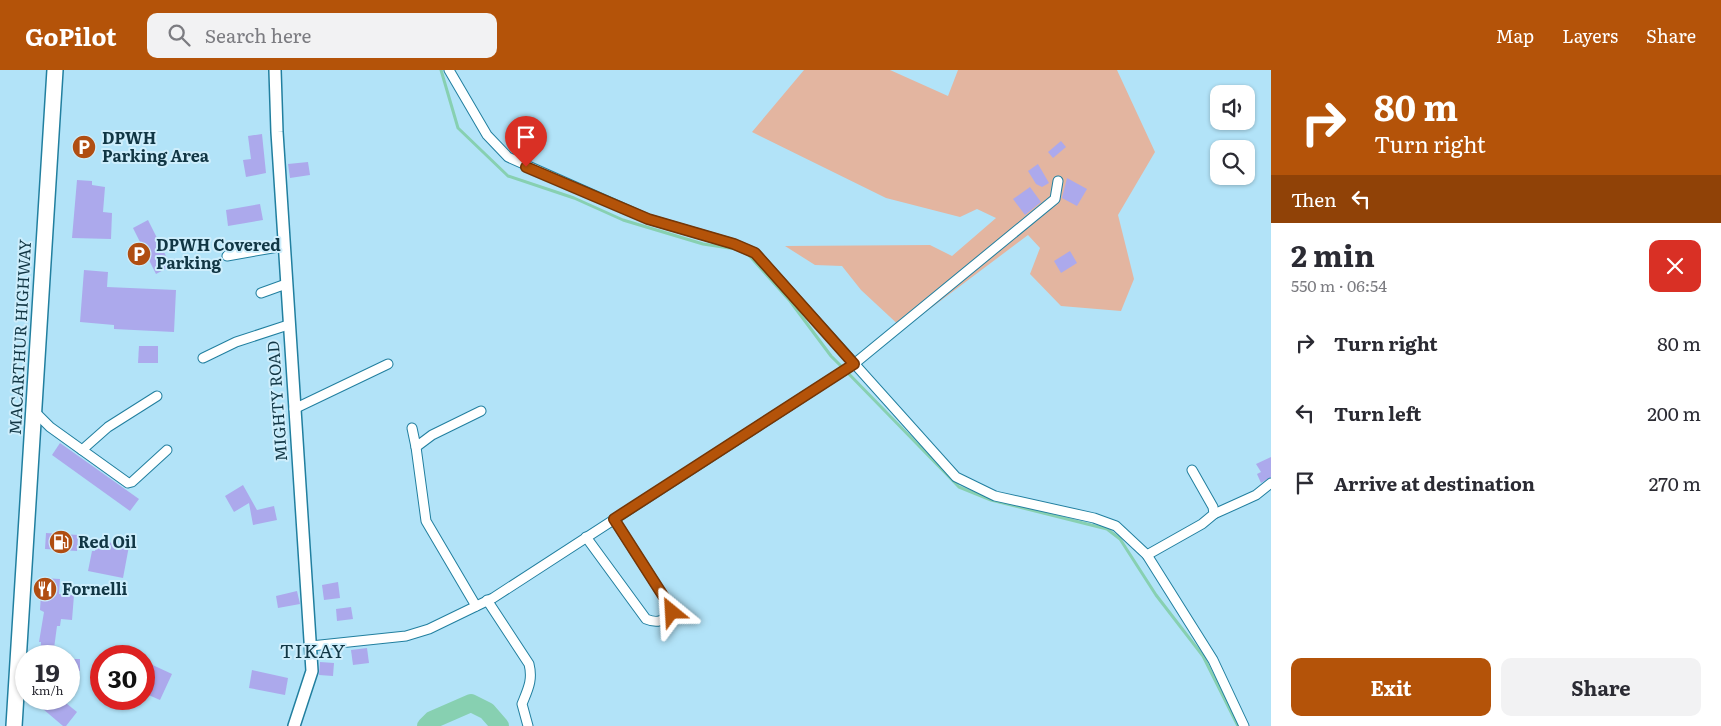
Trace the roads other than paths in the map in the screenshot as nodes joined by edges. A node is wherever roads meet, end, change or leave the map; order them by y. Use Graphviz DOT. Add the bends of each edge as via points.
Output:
graph roads {
  1 [pos="55,70"];
  2 [pos="275,70"];
  3 [pos="449,70"];
  4 [pos="1058,180"];
  5 [pos="284,246"];
  6 [pos="227,256"];
  7 [pos="286,284"];
  8 [pos="261,293"];
  9 [pos="288,325"];
  10 [pos="203,358"];
  11 [pos="388,364"];
  12 [pos="854,364"];
  13 [pos="156,396"];
  14 [pos="294,409"];
  15 [pos="34,411"];
  16 [pos="481,411"];
  17 [pos="412,428"];
  18 [pos="416,447"];
  19 [pos="82,450"];
  20 [pos="167,450"];
  21 [pos="1192,470"];
  22 [pos="1271,483"];
  23 [pos="1214,514"];
  24 [pos="614,519"];
  25 [pos="586,537"];
  26 [pos="1147,555"];
  27 [pos="487,600"];
  28 [pos="476,606"];
  29 [pos="311,646"];
  30 [pos="14,726"];
  31 [pos="294,726"];
  32 [pos="528,726"];
  33 [pos="1244,726"];
  1 -- 15 [label="highway, MACARTHUR HIGHWAY"];
  2 -- 5 [label="street, MIGHTY ROAD"];
  3 -- 12 [label="street" via="487,135 508,157 648,219 755,253"];
  4 -- 12 [label="street" via="1055,199"];
  5 -- 6 [label="street"];
  5 -- 7 [label="street, MIGHTY ROAD"];
  7 -- 8 [label="street"];
  7 -- 9 [label="street, MIGHTY ROAD"];
  9 -- 10 [label="street" via="236,342"];
  9 -- 14 [label="street, MIGHTY ROAD"];
  11 -- 14 [label="street"];
  12 -- 24 [label="street"];
  12 -- 26 [label="street" via="956,477 995,496 1116,526"];
  13 -- 19 [label="street" via="108,427"];
  14 -- 29 [label="street, MIGHTY ROAD"];
  15 -- 19 [label="street"];
  15 -- 30 [label="highway, MACARTHUR HIGHWAY"];
  16 -- 18 [label="street" via="432,435"];
  17 -- 18 [label="street"];
  18 -- 28 [label="street" via="426,521"];
  19 -- 20 [label="street" via="128,483"];
  21 -- 23 [label="street"];
  22 -- 23 [label="street" via="1256,495"];
  23 -- 26 [label="street"];
  24 -- 25 [label="street"];
  24 -- 25 [label="street" via="669,605 672,612 663,621 646,619"];
  25 -- 27 [label="street"];
  26 -- 33 [label="street" via="1212,660"];
  27 -- 28 [label="street"];
  27 -- 32 [label="street" via="529,664 532,675 522,704"];
  28 -- 29 [label="street" via="430,629 406,636"];
  29 -- 31 [label="street, MIGHTY ROAD" via="312,671"];
}
